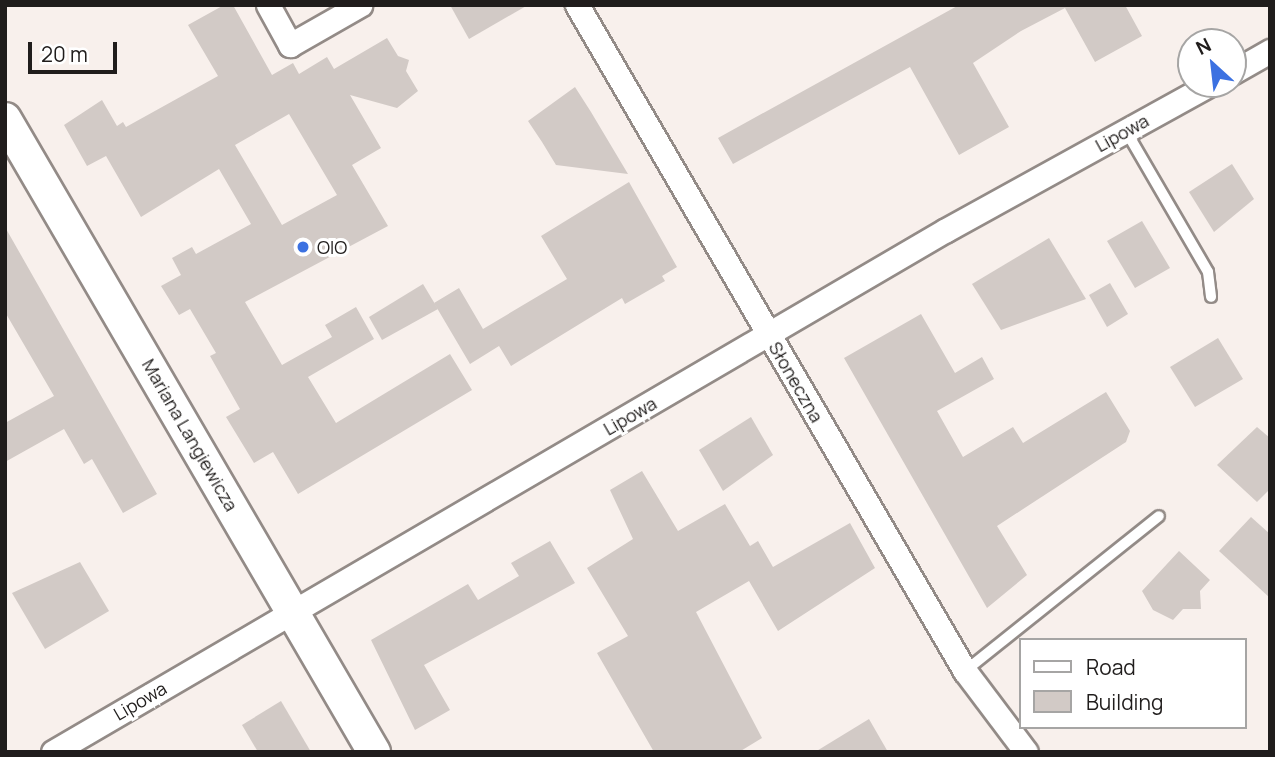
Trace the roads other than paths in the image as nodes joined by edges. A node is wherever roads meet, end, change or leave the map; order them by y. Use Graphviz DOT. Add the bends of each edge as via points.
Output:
graph roads {
  1 [pos="268,5"];
  2 [pos="360,5"];
  3 [pos="577,5"];
  4 [pos="1270,51"];
  5 [pos="1247,64"];
  6 [pos="1185,98"];
  7 [pos="5,119"];
  8 [pos="1126,131"];
  9 [pos="1210,297"];
  10 [pos="768,335"];
  11 [pos="1159,516"];
  12 [pos="293,612"];
  13 [pos="965,671"];
  14 [pos="53,752"];
  15 [pos="374,752"];
  16 [pos="1026,752"];
  1 -- 2 [label="street" via="290,45"];
  3 -- 10 [label="street, Słoneczna"];
  4 -- 5 [label="street"];
  6 -- 8 [label="street, Lipowa"];
  7 -- 12 [label="street, Mariana Langiewicza"];
  8 -- 9 [label="lane" via="1208,272"];
  8 -- 10 [label="street, Lipowa"];
  10 -- 12 [label="street, Lipowa"];
  10 -- 13 [label="street, Słoneczna"];
  11 -- 13 [label="lane"];
  12 -- 14 [label="street, Lipowa"];
  12 -- 15 [label="street, Mariana Langiewicza"];
  13 -- 16 [label="street, Słoneczna"];
}
